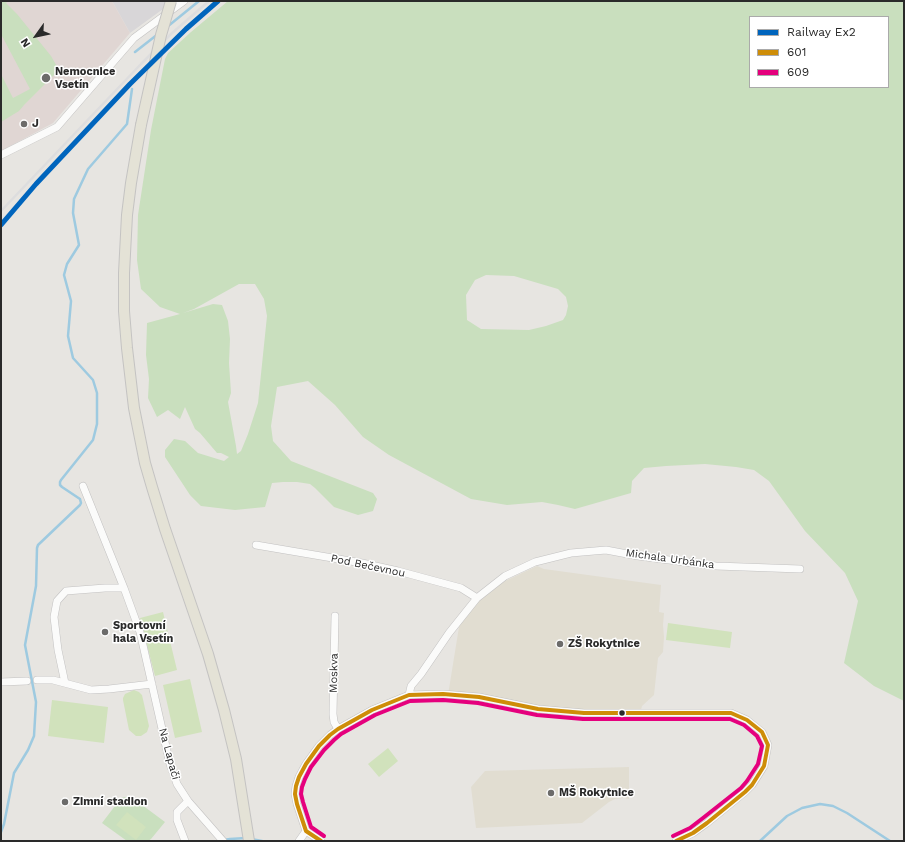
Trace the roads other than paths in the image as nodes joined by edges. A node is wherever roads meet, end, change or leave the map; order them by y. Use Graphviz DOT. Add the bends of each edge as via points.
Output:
graph roads {
  1 [pos="171,1"];
  2 [pos="184,1"];
  3 [pos="1,155"];
  4 [pos="83,486"];
  5 [pos="256,545"];
  6 [pos="800,569"];
  7 [pos="124,588"];
  8 [pos="477,598"];
  9 [pos="335,616"];
  10 [pos="36,680"];
  11 [pos="26,681"];
  12 [pos="1,682"];
  13 [pos="65,683"];
  14 [pos="152,684"];
  15 [pos="409,695"];
  16 [pos="338,729"];
  17 [pos="188,802"];
  18 [pos="306,831"];
  19 [pos="185,841"];
  20 [pos="223,841"];
  21 [pos="249,841"];
  22 [pos="299,841"];
  23 [pos="320,841"];
  24 [pos="676,841"];
  1 -- 21 [label="main road, bridge" via="141,125 131,183 124,273 127,348 134,408 145,463 224,710 236,759"];
  2 -- 3 [label="street" via="134,38 57,127"];
  4 -- 7 [label="street, Na Lapači"];
  5 -- 8 [label="street, Pod Bečevnou" via="398,571 461,588"];
  6 -- 8 [label="street, Michala Urbánka" via="716,566 606,550 571,553 538,561 504,576"];
  7 -- 13 [label="street" via="66,591 58,601 54,617"];
  7 -- 14 [label="street, Na Lapači" via="140,632"];
  8 -- 15 [label="street, Michala Urbánka" via="411,686"];
  9 -- 16 [label="street, Moskva" via="333,714"];
  10 -- 13 [label="street"];
  11 -- 12 [label="street"];
  13 -- 14 [label="street" via="91,690"];
  14 -- 17 [label="street, Na Lapači" via="170,764 177,784"];
  15 -- 16 [label="street" via="372,710"];
  15 -- 24 [label="street" via="479,697 538,709 584,713 731,713 747,720 762,732 768,745 764,766 745,792 707,823"];
  16 -- 18 [label="street" via="319,746 306,764 296,786 297,804"];
  17 -- 19 [label="street" via="177,812 177,820"];
  17 -- 20 [label="street, Na Lapači"];
  18 -- 22 [label="street"];
  18 -- 23 [label="street"];
}
